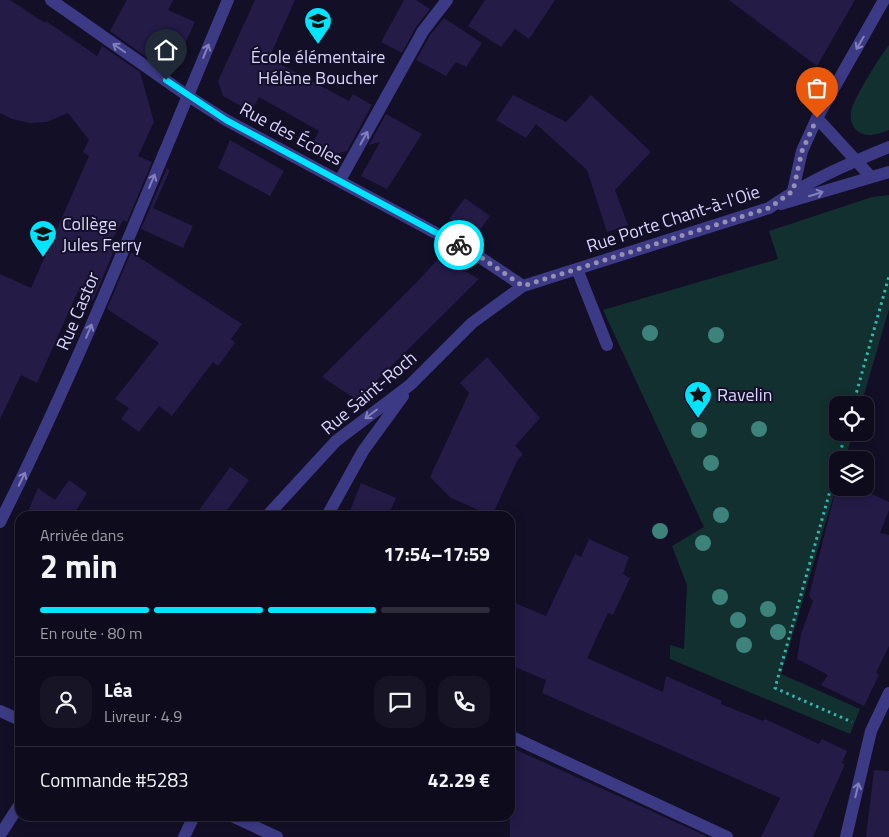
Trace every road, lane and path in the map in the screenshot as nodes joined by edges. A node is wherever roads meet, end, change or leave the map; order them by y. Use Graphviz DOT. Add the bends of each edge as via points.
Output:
graph roads {
  1 [pos="51,0"];
  2 [pos="228,0"];
  3 [pos="447,0"];
  4 [pos="884,0"];
  5 [pos="188,96"];
  6 [pos="817,118"];
  7 [pos="889,148"];
  8 [pos="856,160"];
  9 [pos="889,172"];
  10 [pos="871,177"];
  11 [pos="340,180"];
  12 [pos="793,191"];
  13 [pos="769,208"];
  14 [pos="577,268"];
  15 [pos="889,276"];
  16 [pos="523,286"];
  17 [pos="608,345"];
  18 [pos="410,385"];
  19 [pos="856,396"];
  20 [pos="829,493"];
  21 [pos="272,511"];
  22 [pos="330,511"];
  23 [pos="0,522"];
  24 [pos="889,693"];
  25 [pos="0,711"];
  26 [pos="15,718"];
  27 [pos="871,730"];
  28 [pos="515,738"];
  29 [pos="15,812"];
  30 [pos="192,821"];
  31 [pos="243,821"];
  32 [pos="0,835"];
  33 [pos="184,837"];
  34 [pos="278,837"];
  35 [pos="727,837"];
  36 [pos="846,837"];
  5 -- 1 [label="street, Rue des Écoles, one-way"];
  5 -- 2 [label="street, Rue Castor, one-way"];
  11 -- 3 [label="street, one-way" via="423,31"];
  4 -- 6 [label="street, one-way"];
  5 -- 11 [label="street, Rue des Écoles" via="226,120"];
  23 -- 5 [label="street, Rue Castor, one-way" via="79,354"];
  6 -- 8 [label="street"];
  6 -- 12 [label="street" via="802,151"];
  7 -- 8 [label="street, Rue Porte Chant-à-l'Oie"];
  8 -- 10 [label="street"];
  8 -- 12 [label="street, Rue Porte Chant-à-l'Oie"];
  9 -- 10 [label="street"];
  13 -- 10 [label="street, one-way"];
  11 -- 16 [label="street, Rue des Écoles" via="476,254"];
  12 -- 13 [label="street, Rue Porte Chant-à-l'Oie"];
  13 -- 14 [label="street, Rue Porte Chant-à-l'Oie"];
  14 -- 16 [label="street, Rue Porte Chant-à-l'Oie"];
  14 -- 17 [label="street"];
  15 -- 19 [label="path"];
  16 -- 18 [label="street, Rue Saint-Roch" via="472,322"];
  18 -- 21 [label="street, Rue Saint-Roch, one-way" via="336,441"];
  18 -- 22 [label="street" via="363,451"];
  20 -- 27 [label="path" via="775,688"];
  24 -- 27 [label="street"];
  25 -- 26 [label="street"];
  36 -- 27 [label="street, one-way"];
  28 -- 35 [label="street"];
  29 -- 32 [label="street"];
  30 -- 33 [label="street"];
  31 -- 34 [label="street"];
}
